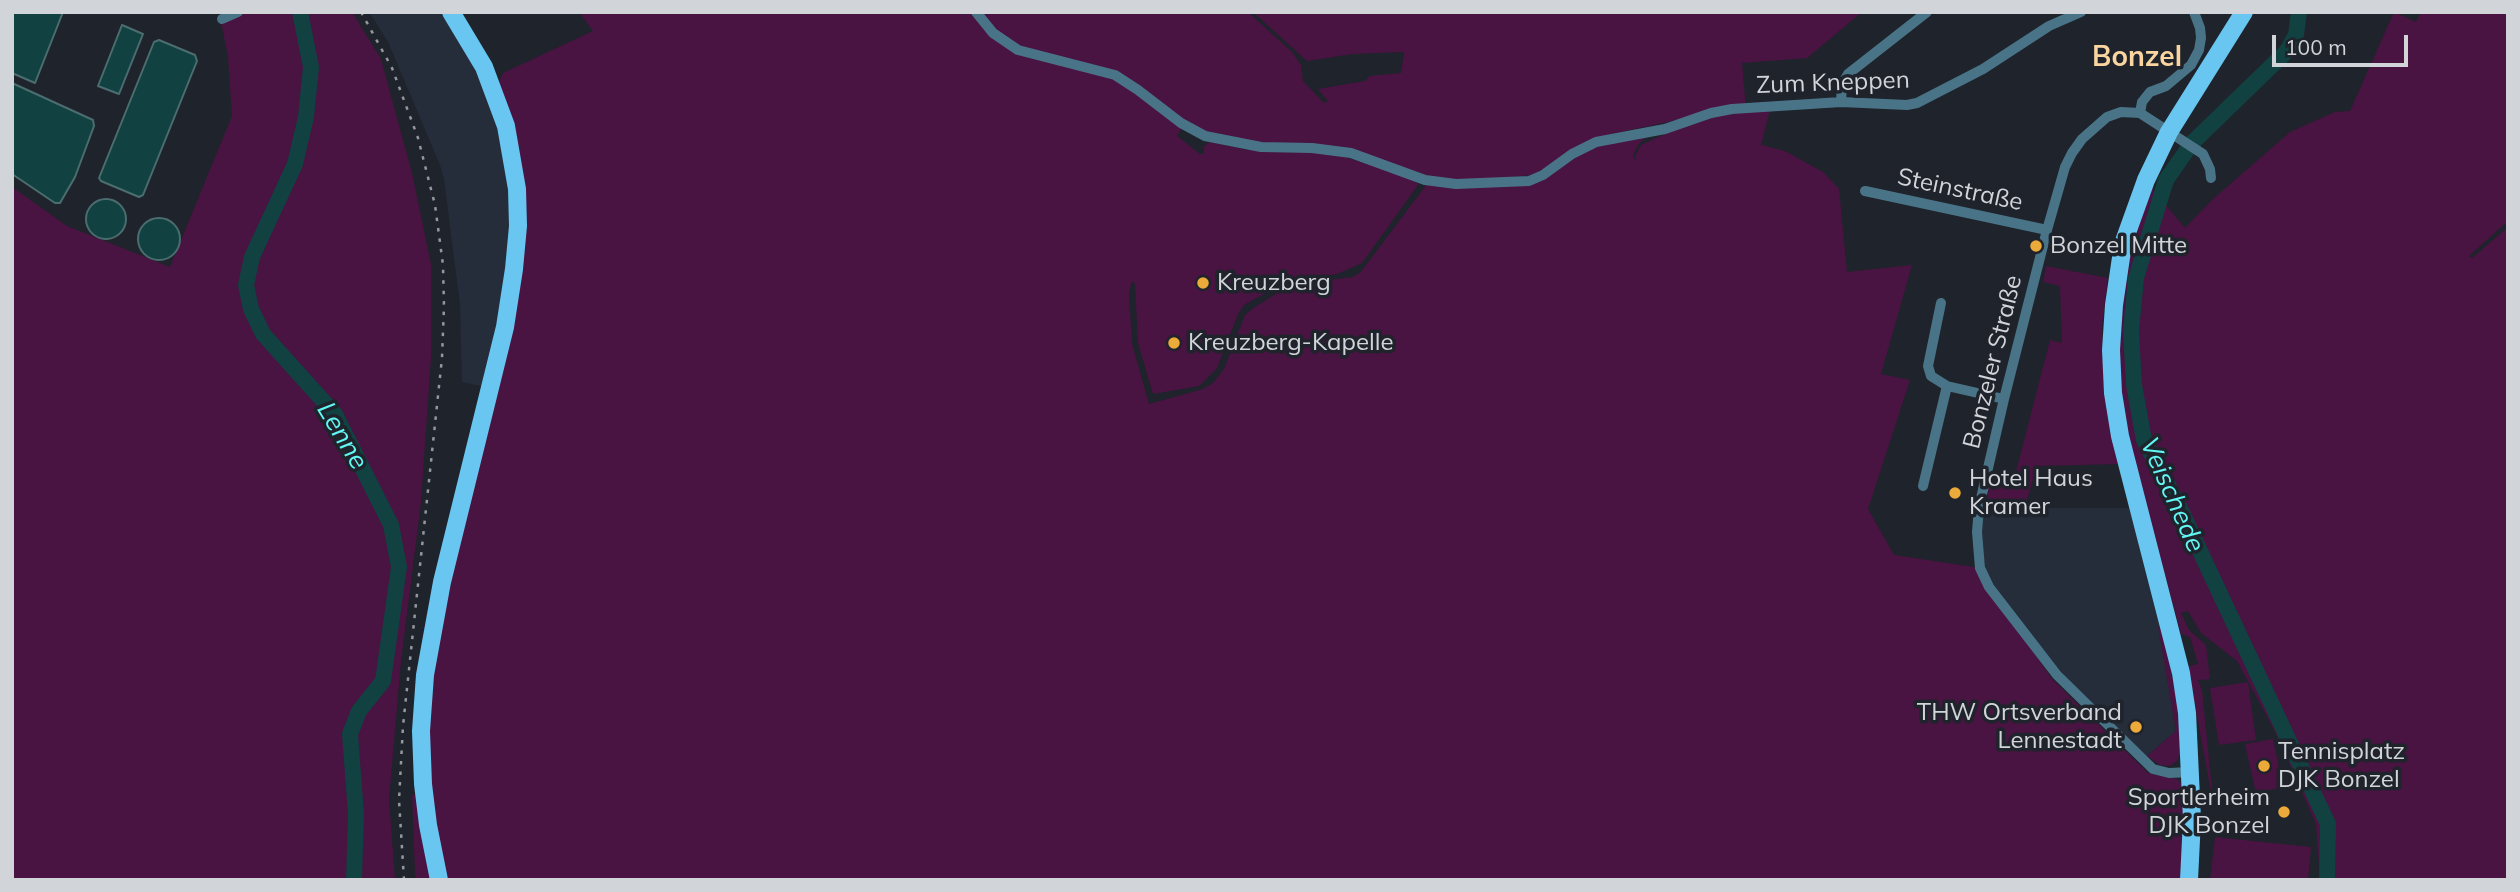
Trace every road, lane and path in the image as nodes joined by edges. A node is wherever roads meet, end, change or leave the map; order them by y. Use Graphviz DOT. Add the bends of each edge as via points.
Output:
graph roads {
  1 [pos="451,12"];
  2 [pos="976,12"];
  3 [pos="1927,12"];
  4 [pos="2081,12"];
  5 [pos="2194,12"];
  6 [pos="2244,12"];
  7 [pos="237,13"];
  8 [pos="222,19"];
  9 [pos="1841,102"];
  10 [pos="2140,113"];
  11 [pos="2169,132"];
  12 [pos="2211,178"];
  13 [pos="1865,191"];
  14 [pos="2047,230"];
  15 [pos="1941,303"];
  16 [pos="1947,386"];
  17 [pos="2004,399"];
  18 [pos="1923,486"];
  19 [pos="2191,772"];
  20 [pos="439,880"];
  21 [pos="2189,880"];
  1 -- 20 [label="main road" via="481,60 506,126 518,226 505,327 442,582 422,703 423,785"];
  2 -- 9 [label="street, Zum Kneppen" via="1007,44 1115,75 1205,136 1243,145 1351,153 1443,183 1529,181 1596,142 1665,129 1732,109"];
  3 -- 9 [label="street" via="1848,74"];
  4 -- 9 [label="street, Zum Kneppen" via="1917,103"];
  5 -- 10 [label="street" via="2201,38 2191,65 2150,93"];
  6 -- 11 [label="main road"];
  7 -- 8 [label="street"];
  10 -- 11 [label="street"];
  10 -- 14 [label="street, Bonzeler Straße" via="2107,117 2082,139 2065,167"];
  11 -- 12 [label="street" via="2208,162"];
  11 -- 19 [label="main road" via="2123,244 2111,350 2120,436 2181,673"];
  13 -- 14 [label="street, Steinstraße"];
  14 -- 17 [label="street, Bonzeler Straße"];
  15 -- 16 [label="street" via="1928,366 1931,376"];
  16 -- 17 [label="street"];
  16 -- 18 [label="street"];
  17 -- 19 [label="street, Bonzeler Straße" via="1976,532 1980,568 1989,587 2057,675 2135,754 2153,769"];
  19 -- 21 [label="main road"];
}
